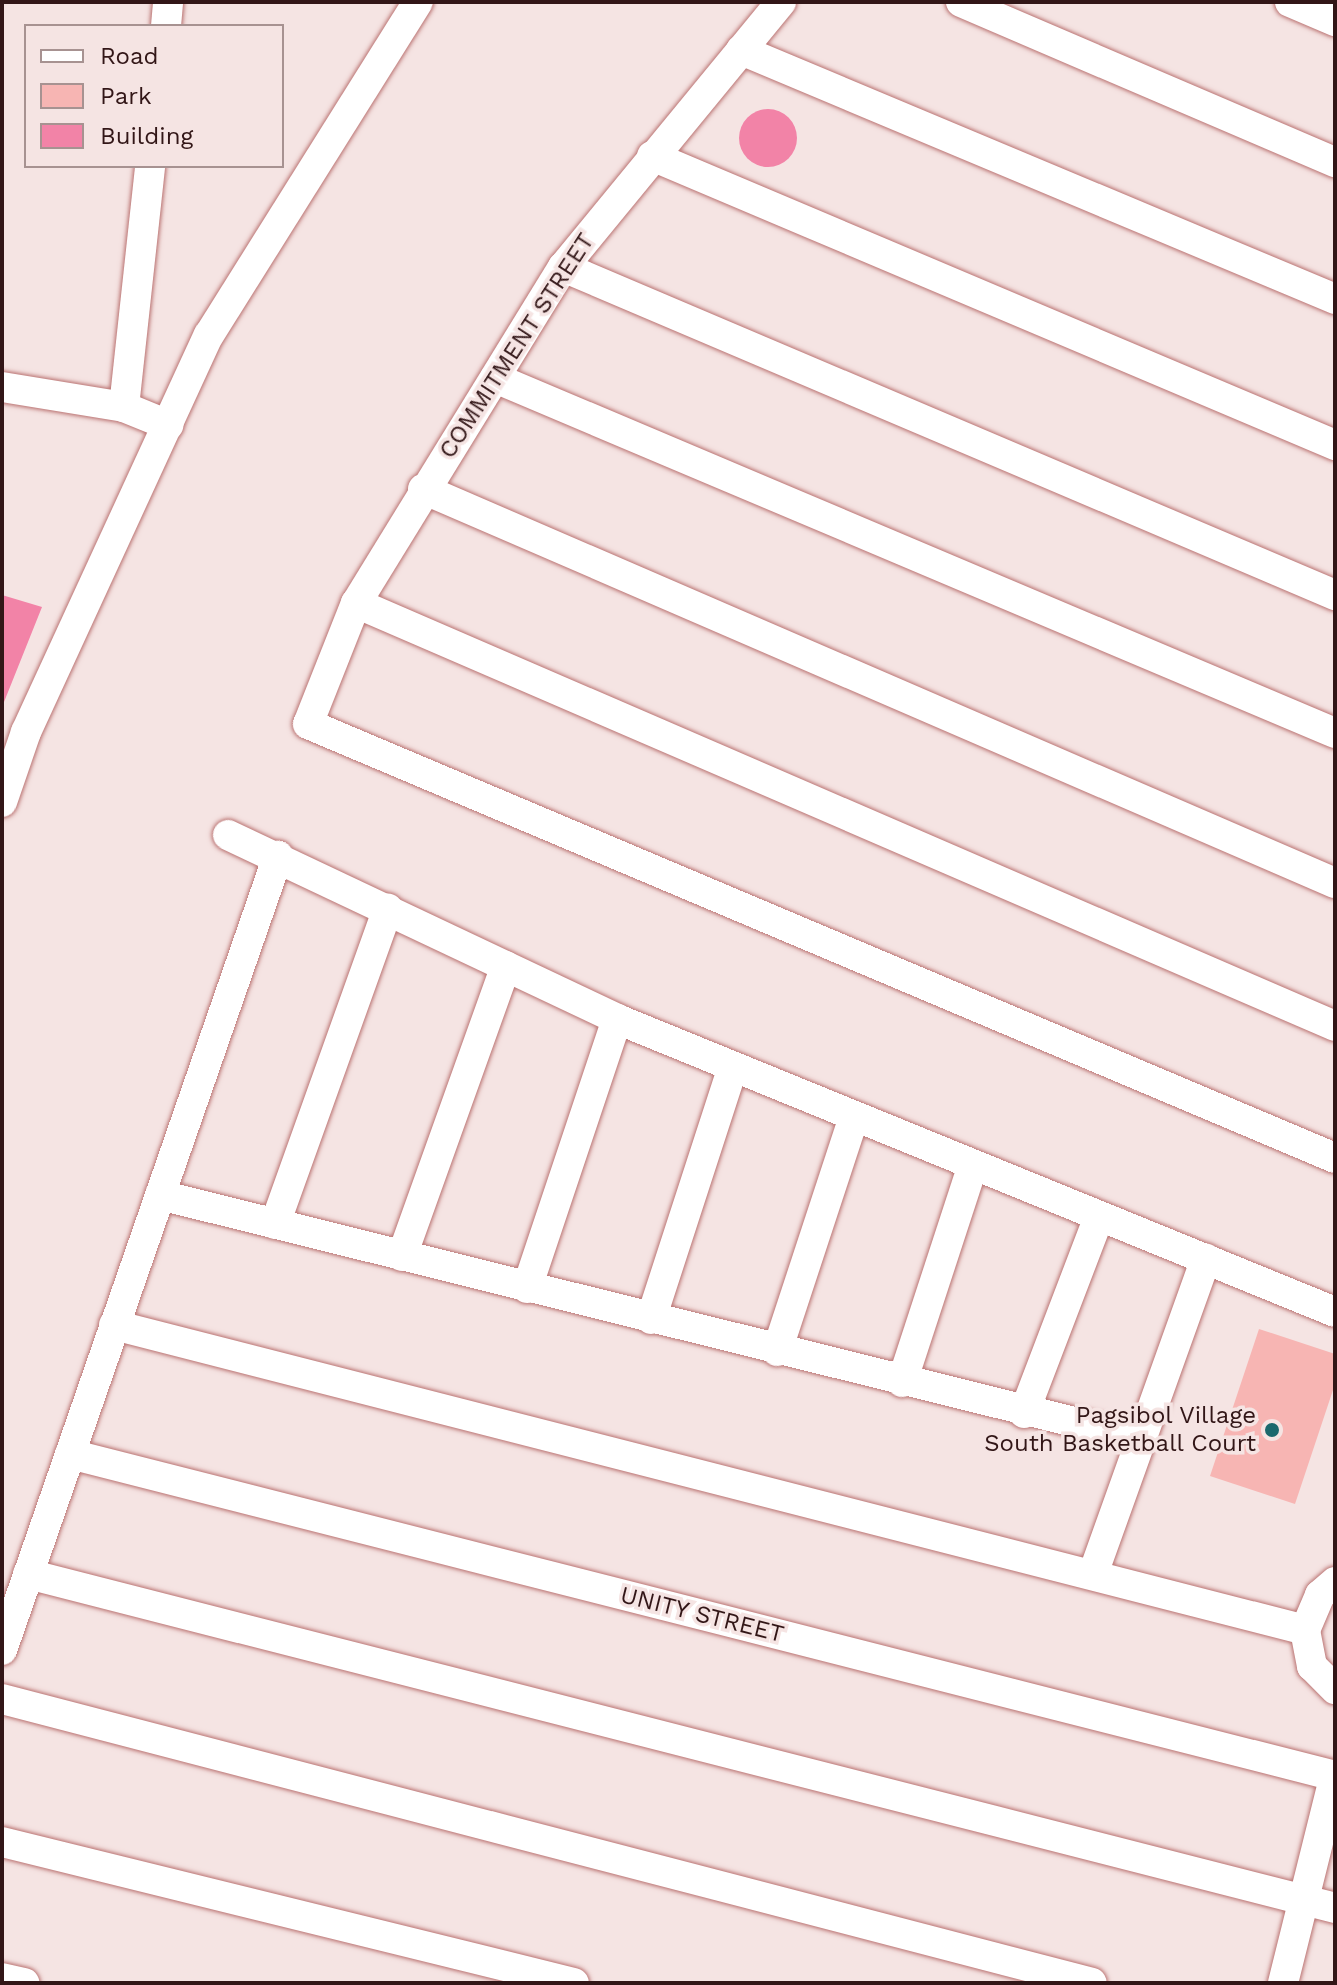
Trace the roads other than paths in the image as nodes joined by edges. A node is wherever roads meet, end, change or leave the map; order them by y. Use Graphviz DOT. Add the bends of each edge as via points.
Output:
graph roads {
  1 [pos="168,2"];
  2 [pos="418,2"];
  3 [pos="781,2"];
  4 [pos="961,2"];
  5 [pos="1290,2"];
  6 [pos="1335,21"];
  7 [pos="166,24"];
  8 [pos="741,50"];
  9 [pos="652,156"];
  10 [pos="1335,162"];
  11 [pos="150,168"];
  12 [pos="563,267"];
  13 [pos="1335,299"];
  14 [pos="495,378"];
  15 [pos="2,387"];
  16 [pos="124,407"];
  17 [pos="168,425"];
  18 [pos="1335,445"];
  19 [pos="423,489"];
  20 [pos="1335,595"];
  21 [pos="356,603"];
  22 [pos="1335,733"];
  23 [pos="2,802"];
  24 [pos="228,835"];
  25 [pos="278,856"];
  26 [pos="1335,883"];
  27 [pos="388,909"];
  28 [pos="506,966"];
  29 [pos="617,1019"];
  30 [pos="1335,1026"];
  31 [pos="733,1067"];
  32 [pos="854,1117"];
  33 [pos="1335,1158"];
  34 [pos="973,1165"];
  35 [pos="160,1195"];
  36 [pos="1099,1217"];
  37 [pos="275,1224"];
  38 [pos="402,1256"];
  39 [pos="1206,1259"];
  40 [pos="527,1288"];
  41 [pos="1335,1312"];
  42 [pos="651,1319"];
  43 [pos="114,1325"];
  44 [pos="777,1351"];
  45 [pos="902,1382"];
  46 [pos="1024,1413"];
  47 [pos="1142,1439"];
  48 [pos="70,1454"];
  49 [pos="28,1574"];
  50 [pos="1093,1574"];
  51 [pos="1335,1582"];
  52 [pos="1305,1630"];
  53 [pos="2,1650"];
  54 [pos="1335,1689"];
  55 [pos="2,1699"];
  56 [pos="1335,1776"];
  57 [pos="2,1842"];
  58 [pos="1303,1900"];
  59 [pos="1335,1908"];
  60 [pos="2,1978"];
  61 [pos="24,1983"];
  62 [pos="574,1983"];
  63 [pos="1092,1983"];
  64 [pos="1283,1983"];
  1 -- 7 [label="street"];
  2 -- 17 [label="street" via="209,335"];
  3 -- 8 [label="street, COMMITMENT STREET"];
  4 -- 10 [label="street"];
  5 -- 6 [label="street"];
  8 -- 9 [label="street, COMMITMENT STREET"];
  8 -- 13 [label="street"];
  9 -- 12 [label="street, COMMITMENT STREET"];
  9 -- 18 [label="street"];
  11 -- 16 [label="street"];
  12 -- 14 [label="street, COMMITMENT STREET"];
  12 -- 20 [label="street"];
  14 -- 19 [label="street, COMMITMENT STREET"];
  14 -- 22 [label="street"];
  15 -- 16 [label="street"];
  16 -- 17 [label="street"];
  17 -- 23 [label="street" via="26,732"];
  19 -- 21 [label="street, COMMITMENT STREET"];
  19 -- 26 [label="street"];
  21 -- 30 [label="street"];
  21 -- 33 [label="street, COMMITMENT STREET" via="308,724"];
  24 -- 25 [label="street"];
  25 -- 27 [label="street"];
  25 -- 35 [label="street"];
  27 -- 28 [label="street"];
  27 -- 37 [label="street"];
  28 -- 29 [label="street"];
  28 -- 38 [label="street"];
  29 -- 31 [label="street"];
  29 -- 40 [label="street"];
  31 -- 32 [label="street"];
  31 -- 42 [label="street"];
  32 -- 34 [label="street"];
  32 -- 44 [label="street"];
  34 -- 36 [label="street"];
  34 -- 45 [label="street"];
  35 -- 37 [label="street"];
  35 -- 43 [label="street"];
  36 -- 39 [label="street"];
  36 -- 46 [label="street"];
  37 -- 38 [label="street"];
  38 -- 40 [label="street"];
  39 -- 41 [label="street"];
  39 -- 47 [label="street"];
  40 -- 42 [label="street"];
  42 -- 44 [label="street"];
  43 -- 48 [label="street"];
  43 -- 50 [label="street"];
  44 -- 45 [label="street"];
  45 -- 46 [label="street"];
  46 -- 47 [label="street"];
  47 -- 50 [label="street"];
  48 -- 49 [label="street"];
  48 -- 56 [label="street, UNITY STREET"];
  49 -- 53 [label="street"];
  49 -- 58 [label="street"];
  50 -- 52 [label="street"];
  51 -- 52 [label="street" via="1320,1595"];
  52 -- 54 [label="street" via="1312,1666"];
  55 -- 63 [label="street"];
  56 -- 58 [label="street"];
  57 -- 62 [label="street"];
  58 -- 59 [label="street"];
  58 -- 64 [label="street"];
  60 -- 61 [label="street"];
}
